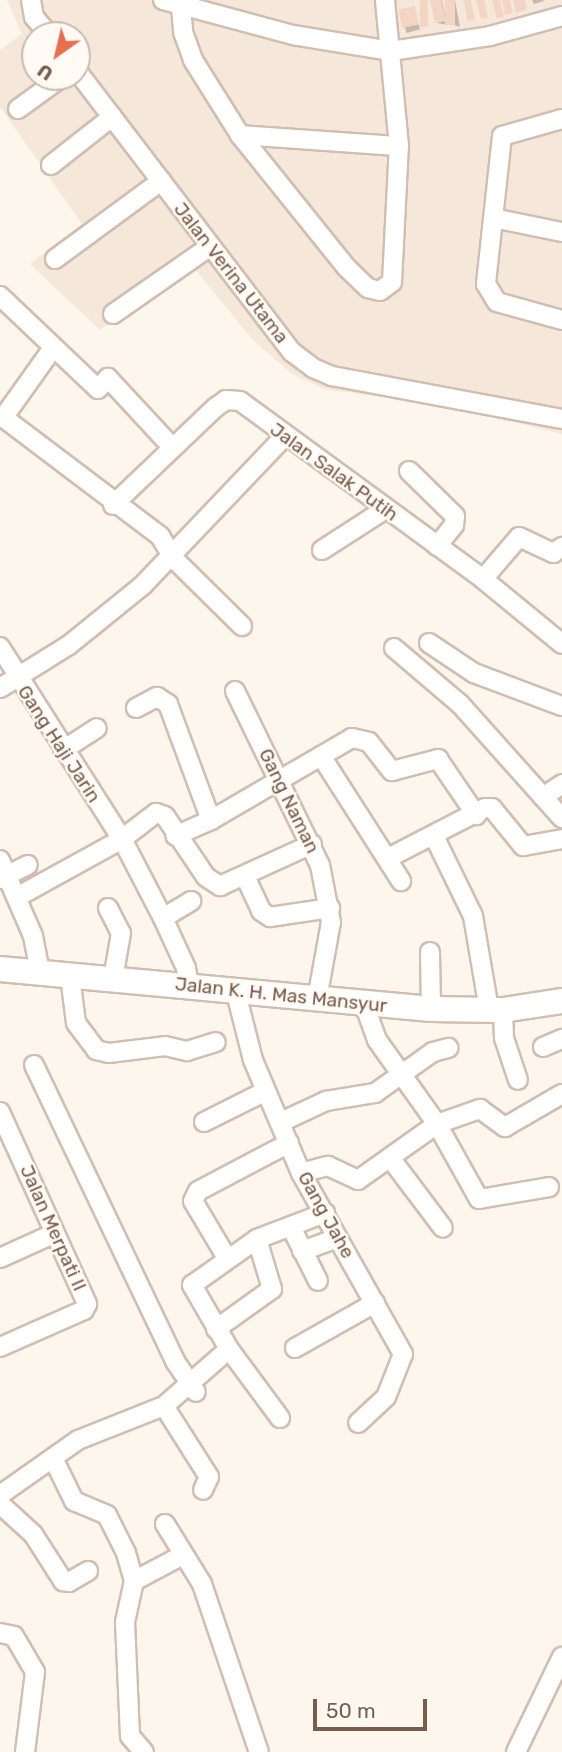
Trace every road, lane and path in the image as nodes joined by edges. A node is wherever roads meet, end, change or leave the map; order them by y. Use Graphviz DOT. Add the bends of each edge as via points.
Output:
graph roads {
  1 [pos="31,0"];
  2 [pos="163,0"];
  3 [pos="385,0"];
  4 [pos="181,6"];
  5 [pos="562,16"];
  6 [pos="37,21"];
  7 [pos="391,51"];
  8 [pos="91,89"];
  9 [pos="43,91"];
  10 [pos="18,109"];
  11 [pos="112,117"];
  12 [pos="562,119"];
  13 [pos="240,135"];
  14 [pos="398,146"];
  15 [pos="51,165"];
  16 [pos="161,181"];
  17 [pos="493,218"];
  18 [pos="562,232"];
  19 [pos="209,247"];
  20 [pos="55,259"];
  21 [pos="0,296"];
  22 [pos="113,314"];
  23 [pos="562,320"];
  24 [pos="53,348"];
  25 [pos="1,417"];
  26 [pos="562,419"];
  27 [pos="284,437"];
  28 [pos="171,446"];
  29 [pos="410,471"];
  30 [pos="113,505"];
  31 [pos="384,510"];
  32 [pos="437,546"];
  33 [pos="562,547"];
  34 [pos="323,550"];
  35 [pos="173,558"];
  36 [pos="483,579"];
  37 [pos="242,626"];
  38 [pos="429,643"];
  39 [pos="562,644"];
  40 [pos="0,647"];
  41 [pos="394,648"];
  42 [pos="17,678"];
  43 [pos="0,688"];
  44 [pos="235,691"];
  45 [pos="562,706"];
  46 [pos="136,708"];
  47 [pos="97,728"];
  48 [pos="64,750"];
  49 [pos="323,759"];
  50 [pos="279,783"];
  51 [pos="562,784"];
  52 [pos="542,797"];
  53 [pos="476,815"];
  54 [pos="562,818"];
  55 [pos="211,820"];
  56 [pos="175,836"];
  57 [pos="434,836"];
  58 [pos="122,839"];
  59 [pos="562,839"];
  60 [pos="312,844"];
  61 [pos="388,858"];
  62 [pos="28,865"];
  63 [pos="3,872"];
  64 [pos="245,876"];
  65 [pos="401,881"];
  66 [pos="17,897"];
  67 [pos="191,901"];
  68 [pos="108,908"];
  69 [pos="330,908"];
  70 [pos="163,918"];
  71 [pos="430,952"];
  72 [pos="0,969"];
  73 [pos="40,973"];
  74 [pos="70,976"];
  75 [pos="113,979"];
  76 [pos="189,985"];
  77 [pos="236,989"];
  78 [pos="317,999"];
  79 [pos="562,1001"];
  80 [pos="364,1004"];
  81 [pos="431,1009"];
  82 [pos="496,1010"];
  83 [pos="562,1040"];
  84 [pos="216,1041"];
  85 [pos="543,1047"];
  86 [pos="448,1048"];
  87 [pos="34,1065"];
  88 [pos="400,1078"];
  89 [pos="518,1080"];
  90 [pos="265,1091"];
  91 [pos="562,1094"];
  92 [pos="0,1112"];
  93 [pos="204,1122"];
  94 [pos="281,1122"];
  95 [pos="437,1124"];
  96 [pos="289,1143"];
  97 [pos="391,1159"];
  98 [pos="301,1172"];
  99 [pos="549,1187"];
  100 [pos="325,1213"];
  101 [pos="291,1227"];
  102 [pos="443,1228"];
  103 [pos="55,1233"];
  104 [pos="338,1238"];
  105 [pos="257,1239"];
  106 [pos="302,1251"];
  107 [pos="0,1258"];
  108 [pos="227,1258"];
  109 [pos="318,1281"];
  110 [pos="375,1303"];
  111 [pos="216,1329"];
  112 [pos="0,1347"];
  113 [pos="295,1348"];
  114 [pos="229,1349"];
  115 [pos="192,1387"];
  116 [pos="164,1406"];
  117 [pos="280,1418"];
  118 [pos="358,1423"];
  119 [pos="53,1458"];
  120 [pos="203,1490"];
  121 [pos="0,1495"];
  122 [pos="0,1504"];
  123 [pos="165,1524"];
  124 [pos="181,1556"];
  125 [pos="88,1571"];
  126 [pos="134,1581"];
  127 [pos="0,1633"];
  128 [pos="562,1657"];
  129 [pos="25,1752"];
  130 [pos="144,1752"];
  131 [pos="259,1752"];
  132 [pos="516,1752"];
  1 -- 6 [label="street"];
  2 -- 4 [label="street"];
  3 -- 7 [label="street"];
  4 -- 7 [label="street" via="293,35"];
  4 -- 13 [label="street" via="192,60"];
  5 -- 7 [label="street" via="490,36"];
  7 -- 14 [label="street"];
  8 -- 11 [label="street, Jalan Verina Utama"];
  9 -- 10 [label="street"];
  11 -- 15 [label="street"];
  11 -- 16 [label="street, Jalan Verina Utama"];
  12 -- 17 [label="street" via="502,136"];
  13 -- 14 [label="street"];
  13 -- 14 [label="street" via="347,268 376,291 387,289 392,282"];
  16 -- 19 [label="street, Jalan Verina Utama"];
  16 -- 20 [label="street"];
  17 -- 18 [label="street"];
  17 -- 23 [label="street" via="486,284 489,296 514,310"];
  19 -- 22 [label="street"];
  19 -- 26 [label="street, Jalan Verina Utama" via="292,352 313,368 332,376"];
  21 -- 24 [label="street"];
  24 -- 25 [label="street"];
  24 -- 28 [label="street" via="98,388 108,378"];
  25 -- 30 [label="street"];
  27 -- 28 [label="street, Jalan Salak Putih" via="240,401 226,400"];
  27 -- 31 [label="street, Jalan Salak Putih"];
  27 -- 35 [label="street"];
  28 -- 30 [label="street, Jalan Salak Putih"];
  29 -- 32 [label="street" via="455,516 454,525"];
  30 -- 35 [label="street" via="160,536"];
  31 -- 32 [label="street, Jalan Salak Putih"];
  31 -- 34 [label="street"];
  32 -- 36 [label="street, Jalan Salak Putih"];
  33 -- 36 [label="street" via="553,553 519,537"];
  35 -- 37 [label="street"];
  35 -- 42 [label="street" via="69,645"];
  36 -- 39 [label="street, Jalan Salak Putih"];
  38 -- 45 [label="street" via="474,673"];
  40 -- 42 [label="street, Gang Haji Jarin"];
  41 -- 52 [label="street" via="460,704"];
  42 -- 43 [label="street"];
  42 -- 48 [label="street, Gang Haji Jarin"];
  44 -- 50 [label="street, Gang Naman"];
  46 -- 55 [label="street" via="157,697 168,704"];
  47 -- 48 [label="street"];
  48 -- 58 [label="street, Gang Haji Jarin"];
  49 -- 50 [label="street"];
  49 -- 53 [label="street" via="352,738 369,742 392,771 438,759"];
  49 -- 61 [label="street"];
  50 -- 55 [label="street"];
  50 -- 60 [label="street, Gang Naman"];
  51 -- 52 [label="street"];
  52 -- 54 [label="street"];
  53 -- 57 [label="street"];
  53 -- 59 [label="street" via="492,808 523,846"];
  55 -- 56 [label="street"];
  56 -- 58 [label="street" via="159,813"];
  56 -- 64 [label="street" via="213,883 227,885"];
  57 -- 61 [label="street"];
  57 -- 82 [label="street" via="473,916"];
  58 -- 66 [label="street"];
  58 -- 70 [label="street, Gang Haji Jarin"];
  60 -- 64 [label="street"];
  60 -- 69 [label="street, Gang Naman"];
  61 -- 65 [label="street"];
  62 -- 63 [label="street"];
  63 -- 66 [label="street"];
  64 -- 69 [label="street" via="261,911 270,917"];
  66 -- 73 [label="street" via="33,936"];
  67 -- 70 [label="street"];
  68 -- 75 [label="street" via="121,933"];
  69 -- 78 [label="street, Gang Naman"];
  70 -- 76 [label="street, Gang Haji Jarin"];
  71 -- 81 [label="street"];
  72 -- 73 [label="street, Jalan K. H. Mas Mansyur"];
  73 -- 74 [label="street, Jalan K. H. Mas Mansyur"];
  74 -- 75 [label="street, Jalan K. H. Mas Mansyur"];
  74 -- 84 [label="street" via="76,1023 96,1050 109,1053 166,1046 187,1051"];
  75 -- 76 [label="street, Jalan K. H. Mas Mansyur"];
  76 -- 77 [label="street, Jalan K. H. Mas Mansyur"];
  77 -- 78 [label="street, Jalan K. H. Mas Mansyur"];
  77 -- 90 [label="street, Gang Jahe"];
  78 -- 80 [label="street, Jalan K. H. Mas Mansyur"];
  79 -- 82 [label="street, Jalan K. H. Mas Mansyur"];
  80 -- 81 [label="street, Jalan K. H. Mas Mansyur"];
  80 -- 88 [label="street" via="377,1040"];
  81 -- 82 [label="street, Jalan K. H. Mas Mansyur"];
  82 -- 89 [label="street"];
  83 -- 85 [label="street"];
  86 -- 88 [label="street" via="414,1063"];
  87 -- 115 [label="street"];
  88 -- 94 [label="street" via="374,1093 326,1101"];
  88 -- 95 [label="street"];
  90 -- 93 [label="street"];
  90 -- 94 [label="street, Gang Jahe"];
  91 -- 95 [label="street" via="505,1127 480,1109"];
  92 -- 103 [label="street, Jalan Merpati II"];
  94 -- 96 [label="street, Gang Jahe"];
  95 -- 97 [label="street"];
  95 -- 99 [label="street" via="483,1202"];
  96 -- 98 [label="street, Gang Jahe"];
  96 -- 108 [label="street" via="198,1191 193,1201"];
  97 -- 98 [label="street" via="358,1180 328,1167"];
  97 -- 102 [label="street"];
  98 -- 100 [label="street, Gang Jahe"];
  100 -- 101 [label="street"];
  100 -- 104 [label="street, Gang Jahe"];
  101 -- 105 [label="street"];
  101 -- 106 [label="street"];
  103 -- 107 [label="street"];
  103 -- 112 [label="street, Jalan Merpati II" via="87,1307"];
  104 -- 106 [label="street"];
  104 -- 110 [label="street, Gang Jahe"];
  105 -- 108 [label="street"];
  105 -- 111 [label="street" via="272,1289"];
  106 -- 109 [label="street"];
  108 -- 111 [label="street" via="192,1285"];
  110 -- 113 [label="street"];
  110 -- 118 [label="street, Gang Jahe" via="404,1360 386,1397"];
  111 -- 114 [label="street"];
  114 -- 115 [label="street"];
  114 -- 117 [label="street"];
  115 -- 116 [label="street"];
  116 -- 119 [label="street" via="78,1440"];
  116 -- 120 [label="street" via="209,1477"];
  119 -- 121 [label="street"];
  119 -- 126 [label="street" via="74,1501 107,1515"];
  122 -- 125 [label="street" via="33,1534 63,1581"];
  123 -- 124 [label="street"];
  124 -- 126 [label="street"];
  124 -- 131 [label="street" via="202,1584"];
  126 -- 130 [label="street" via="125,1622 130,1736"];
  127 -- 129 [label="street" via="14,1636 35,1672"];
  128 -- 132 [label="street"];
}
